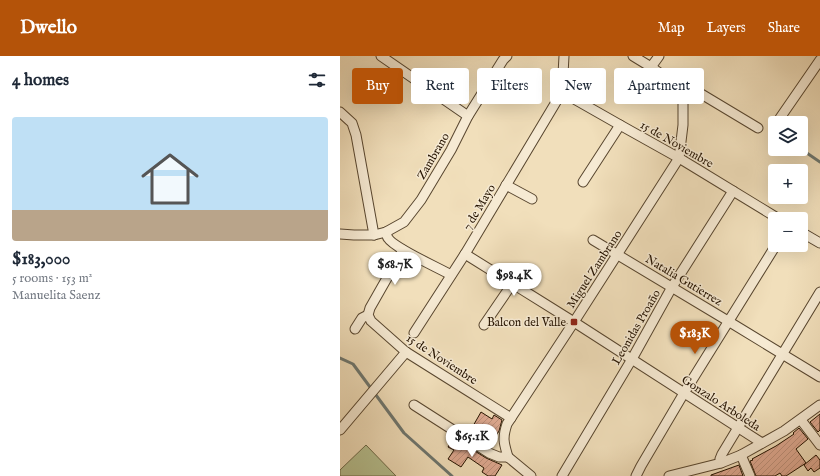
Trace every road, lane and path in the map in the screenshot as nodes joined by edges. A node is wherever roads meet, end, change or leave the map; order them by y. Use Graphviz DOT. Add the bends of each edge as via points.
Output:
graph roads {
  1 [pos="381,56"];
  2 [pos="564,56"];
  3 [pos="633,56"];
  4 [pos="658,56"];
  5 [pos="502,57"];
  6 [pos="820,60"];
  7 [pos="651,67"];
  8 [pos="563,68"];
  9 [pos="704,96"];
  10 [pos="555,104"];
  11 [pos="583,104"];
  12 [pos="683,104"];
  13 [pos="340,112"];
  14 [pos="468,116"];
  15 [pos="781,116"];
  16 [pos="620,125"];
  17 [pos="758,128"];
  18 [pos="679,158"];
  19 [pos="583,182"];
  20 [pos="506,185"];
  21 [pos="733,191"];
  22 [pos="532,199"];
  23 [pos="768,212"];
  24 [pos="386,232"];
  25 [pos="340,234"];
  26 [pos="374,235"];
  27 [pos="808,236"];
  28 [pos="593,240"];
  29 [pos="820,243"];
  30 [pos="403,250"];
  31 [pos="772,252"];
  32 [pos="465,254"];
  33 [pos="617,255"];
  34 [pos="451,275"];
  35 [pos="512,284"];
  36 [pos="672,287"];
  37 [pos="820,292"];
  38 [pos="368,315"];
  39 [pos="728,321"];
  40 [pos="574,322"];
  41 [pos="484,325"];
  42 [pos="355,329"];
  43 [pos="414,333"];
  44 [pos="406,352"];
  45 [pos="782,354"];
  46 [pos="632,359"];
  47 [pos="820,377"];
  48 [pos="684,393"];
  49 [pos="414,404"];
  50 [pos="820,405"];
  51 [pos="511,418"];
  52 [pos="800,420"];
  53 [pos="738,427"];
  54 [pos="340,430"];
  55 [pos="762,443"];
  56 [pos="820,445"];
  57 [pos="741,455"];
  58 [pos="508,457"];
  59 [pos="721,463"];
  60 [pos="531,476"];
  61 [pos="562,476"];
  62 [pos="636,476"];
  63 [pos="669,476"];
  64 [pos="750,476"];
  1 -- 14 [label="street"];
  2 -- 8 [label="street"];
  3 -- 7 [label="street"];
  4 -- 7 [label="street"];
  5 -- 14 [label="street, Zambrano"];
  6 -- 15 [label="street"];
  9 -- 17 [label="street"];
  10 -- 20 [label="street, 7 de Mayo"];
  11 -- 16 [label="street, 15 de Noviembre"];
  12 -- 18 [label="street, Miguel Zambrano"];
  13 -- 26 [label="street" via="352,123 356,135"];
  14 -- 24 [label="street, Zambrano" via="421,200 404,222"];
  16 -- 18 [label="street, 15 de Noviembre"];
  16 -- 19 [label="street"];
  18 -- 21 [label="street, 15 de Noviembre"];
  18 -- 33 [label="street, Miguel Zambrano"];
  20 -- 22 [label="street"];
  20 -- 32 [label="street, 7 de Mayo"];
  21 -- 23 [label="street, 15 de Noviembre"];
  21 -- 36 [label="street, Leonidas Proaño"];
  24 -- 26 [label="street, Zambrano"];
  24 -- 30 [label="street" via="387,238"];
  25 -- 26 [label="street, Zambrano"];
  27 -- 29 [label="street"];
  28 -- 33 [label="street, Natalia Gutierrez"];
  30 -- 34 [label="street"];
  30 -- 38 [label="street"];
  31 -- 39 [label="street"];
  32 -- 34 [label="street, 7 de Mayo"];
  32 -- 35 [label="street, Gonzalo Arboleda"];
  33 -- 36 [label="street, Natalia Gutierrez"];
  33 -- 40 [label="street, Miguel Zambrano"];
  34 -- 43 [label="street, 7 de Mayo"];
  35 -- 40 [label="street, Gonzalo Arboleda"];
  35 -- 41 [label="street"];
  36 -- 39 [label="street, Natalia Gutierrez"];
  36 -- 46 [label="street, Leonidas Proaño"];
  37 -- 45 [label="street"];
  38 -- 42 [label="street" via="362,318"];
  38 -- 44 [label="street, 15 de Noviembre" via="371,321"];
  39 -- 45 [label="street, Natalia Gutierrez"];
  39 -- 48 [label="street"];
  40 -- 46 [label="street, Gonzalo Arboleda"];
  40 -- 51 [label="street, Miguel Zambrano"];
  44 -- 51 [label="street, 15 de Noviembre"];
  44 -- 54 [label="street"];
  45 -- 47 [label="street, Natalia Gutierrez"];
  45 -- 53 [label="street"];
  46 -- 48 [label="street, Gonzalo Arboleda"];
  46 -- 61 [label="street, Leonidas Proaño"];
  48 -- 53 [label="street, Gonzalo Arboleda"];
  48 -- 62 [label="street"];
  49 -- 58 [label="street" via="489,453 498,457"];
  50 -- 52 [label="street"];
  51 -- 58 [label="street, Miguel Zambrano" via="503,435"];
  52 -- 55 [label="street"];
  52 -- 56 [label="street"];
  53 -- 55 [label="street, Gonzalo Arboleda"];
  53 -- 59 [label="street" via="722,454"];
  55 -- 57 [label="street"];
  57 -- 59 [label="street"];
  57 -- 64 [label="street"];
  58 -- 60 [label="street"];
  59 -- 63 [label="street"];
}
